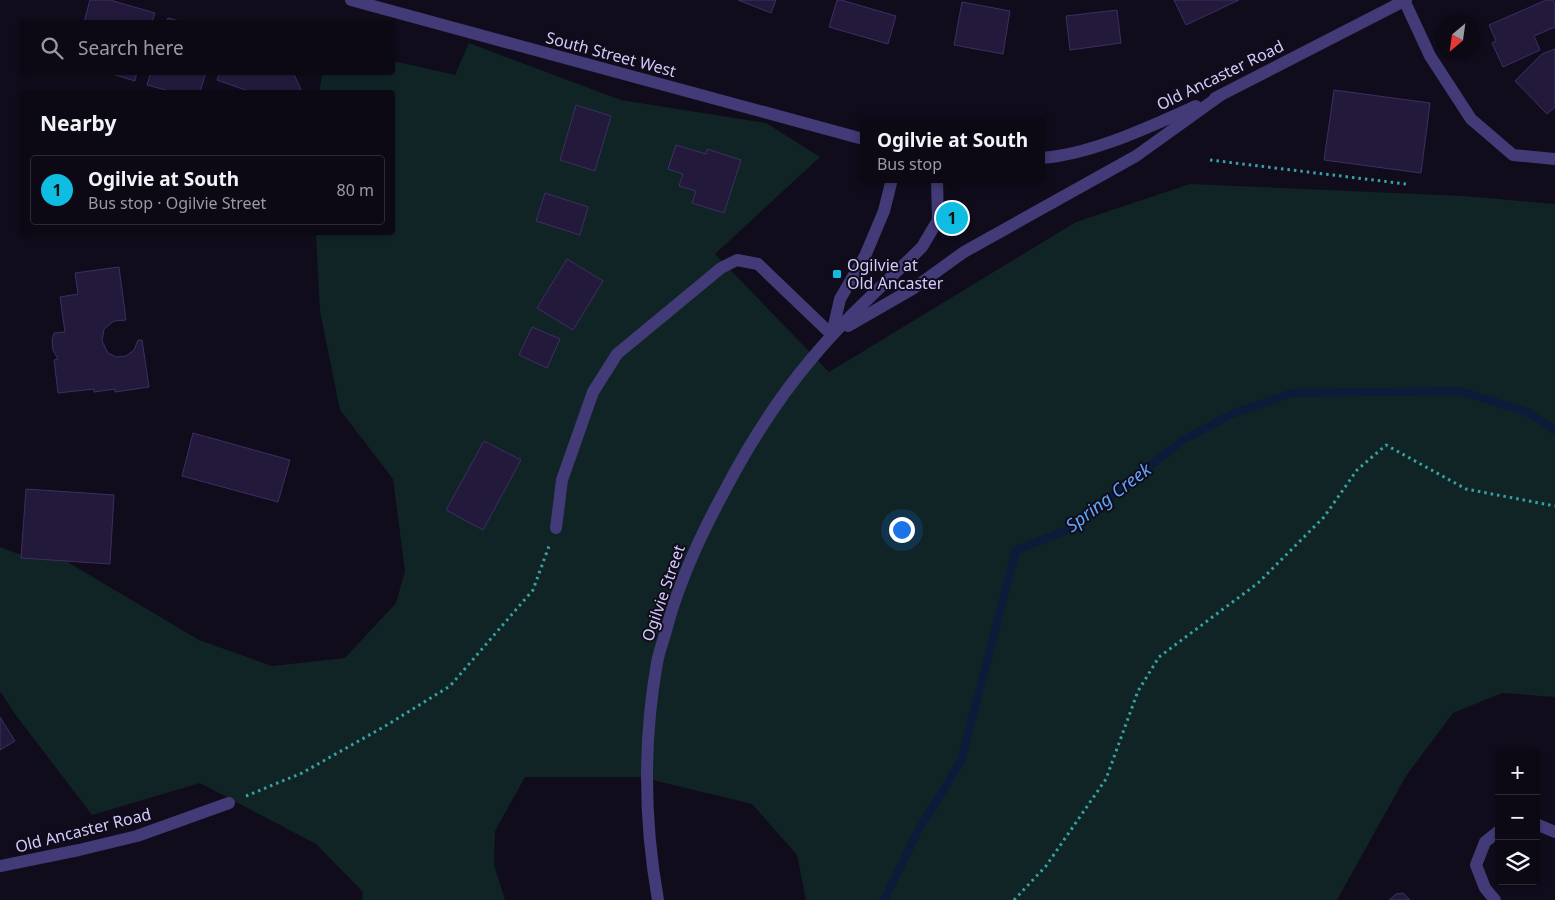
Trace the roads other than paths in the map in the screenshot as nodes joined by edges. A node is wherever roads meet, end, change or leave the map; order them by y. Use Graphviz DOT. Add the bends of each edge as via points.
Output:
graph roads {
  1 [pos="351,0"];
  2 [pos="1405,0"];
  3 [pos="1221,95"];
  4 [pos="860,138"];
  5 [pos="1045,158"];
  6 [pos="1555,159"];
  7 [pos="891,183"];
  8 [pos="937,183"];
  9 [pos="832,335"];
  10 [pos="556,528"];
  11 [pos="229,803"];
  12 [pos="1540,826"];
  13 [pos="1555,832"];
  14 [pos="1495,834"];
  15 [pos="0,866"];
  16 [pos="658,900"];
  17 [pos="1496,900"];
  1 -- 4 [label="street, South Street West"];
  2 -- 3 [label="street, Old Ancaster Road"];
  2 -- 6 [label="street" via="1430,56 1471,119 1513,155"];
  3 -- 5 [label="street, Old Ancaster Road" via="1139,131 1085,150"];
  3 -- 9 [label="street" via="1136,156 964,252 914,288"];
  7 -- 9 [label="street, Ogilvie Street" via="865,256 840,299"];
  8 -- 9 [label="street, Ogilvie Street" via="938,220 922,247"];
  9 -- 10 [label="street" via="758,264 737,260 721,268 617,354 592,392 562,480"];
  9 -- 16 [label="street, Ogilvie Street" via="775,406 740,462 700,536 675,599 657,662 646,766 649,835"];
  11 -- 15 [label="street, Old Ancaster Road" via="137,836"];
  12 -- 13 [label="street"];
  14 -- 17 [label="street" via="1485,842 1476,865 1485,888"];
}
